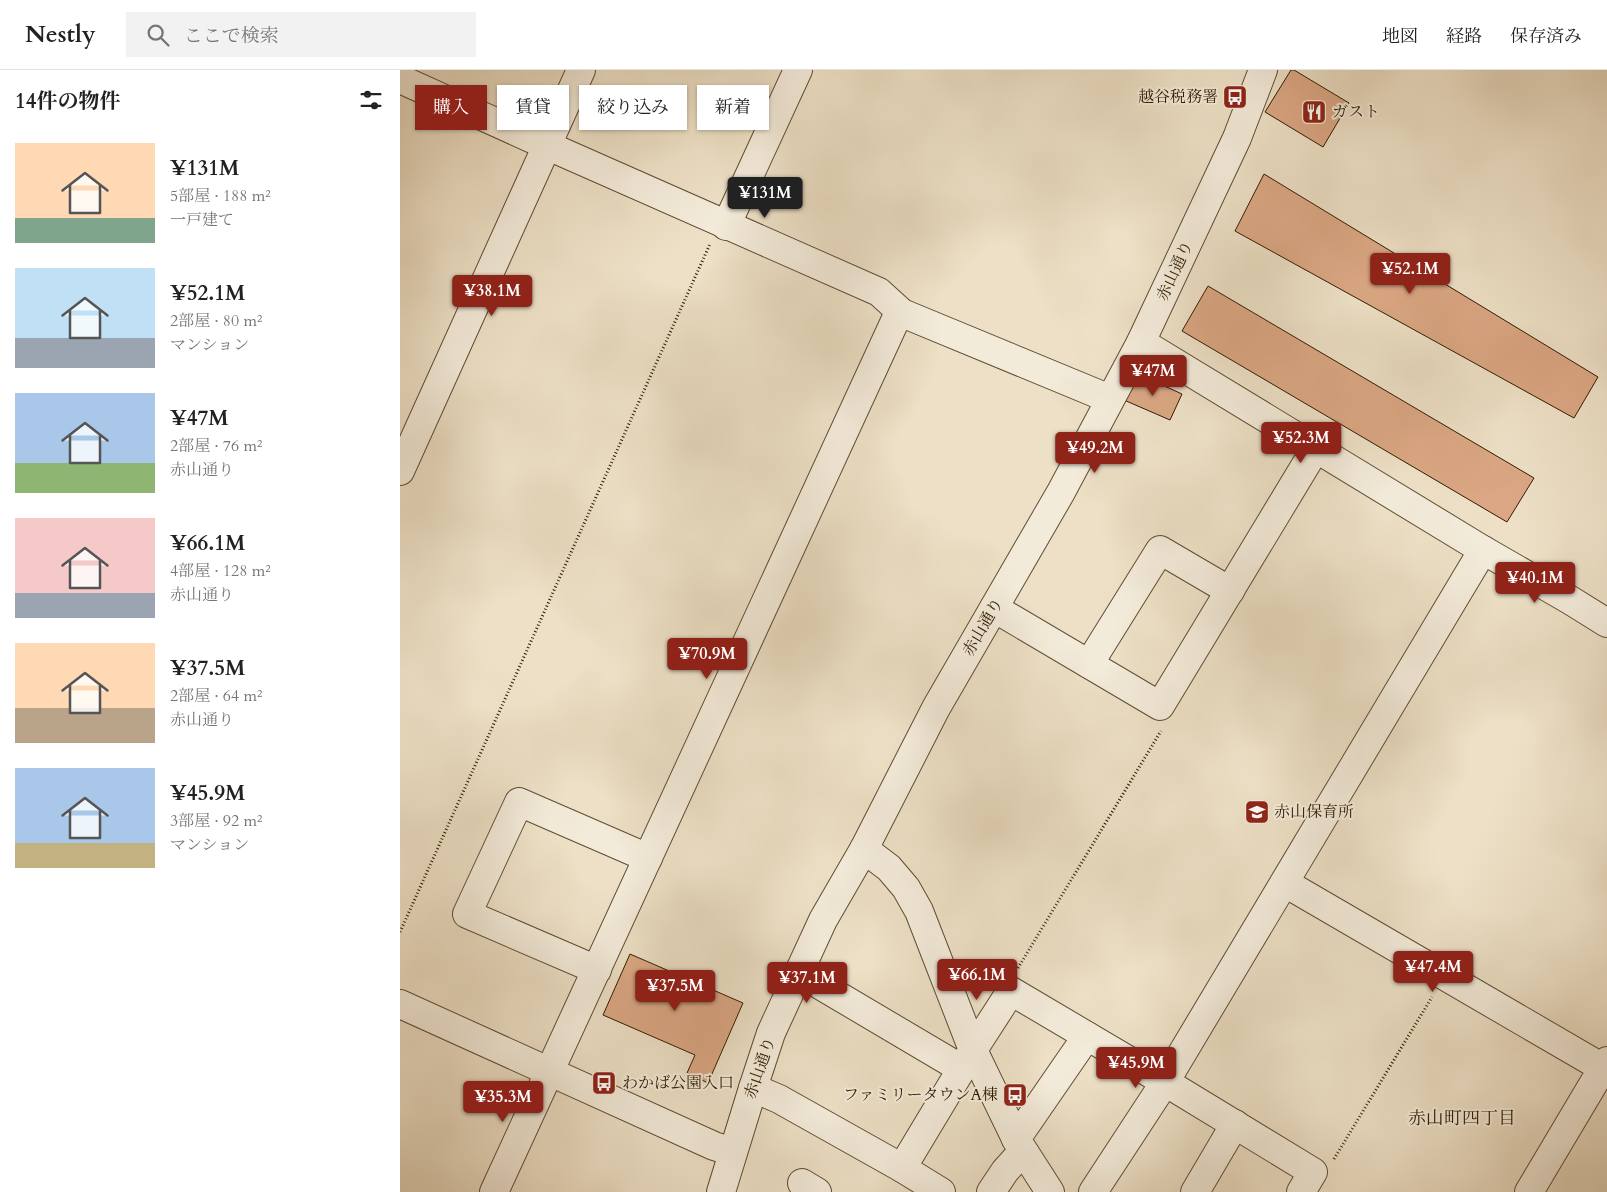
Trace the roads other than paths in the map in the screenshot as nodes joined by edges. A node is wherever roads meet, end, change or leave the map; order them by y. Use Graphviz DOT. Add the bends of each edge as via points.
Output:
graph roads {
  1 [pos="581,70"];
  2 [pos="798,70"];
  3 [pos="1263,70"];
  4 [pos="400,79"];
  5 [pos="546,146"];
  6 [pos="723,224"];
  7 [pos="902,313"];
  8 [pos="1141,342"];
  9 [pos="1110,399"];
  10 [pos="1316,448"];
  11 [pos="400,471"];
  12 [pos="1483,550"];
  13 [pos="1230,590"];
  14 [pos="994,608"];
  15 [pos="1607,623"];
  16 [pos="1089,664"];
  17 [pos="864,849"];
  18 [pos="648,858"];
  19 [pos="1285,882"];
  20 [pos="597,970"];
  21 [pos="798,972"];
  22 [pos="400,1004"];
  23 [pos="1087,1036"];
  24 [pos="968,1059"];
  25 [pos="1605,1064"];
  26 [pos="550,1071"];
  27 [pos="1165,1082"];
  28 [pos="753,1088"];
  29 [pos="1235,1124"];
  30 [pos="1020,1145"];
  31 [pos="733,1152"];
  32 [pos="902,1168"];
  33 [pos="494,1192"];
  34 [pos="721,1192"];
  35 [pos="941,1192"];
  36 [pos="991,1192"];
  37 [pos="1050,1192"];
  38 [pos="1093,1192"];
  39 [pos="1196,1192"];
  40 [pos="1301,1192"];
  41 [pos="1529,1192"];
  1 -- 5 [label="street"];
  2 -- 6 [label="street"];
  3 -- 8 [label="street, 赤山通り" via="1237,138"];
  4 -- 5 [label="street"];
  5 -- 6 [label="street"];
  5 -- 11 [label="street"];
  6 -- 7 [label="street" via="879,292"];
  7 -- 9 [label="street"];
  7 -- 18 [label="street" via="891,330"];
  8 -- 9 [label="street, 赤山通り"];
  8 -- 10 [label="street"];
  9 -- 14 [label="street, 赤山通り"];
  10 -- 12 [label="street"];
  10 -- 13 [label="street"];
  12 -- 15 [label="street"];
  12 -- 19 [label="street"];
  13 -- 16 [label="street" via="1160,550"];
  13 -- 16 [label="street" via="1160,706"];
  14 -- 16 [label="street"];
  14 -- 17 [label="street, 赤山通り" via="936,708"];
  17 -- 21 [label="street, 赤山通り"];
  17 -- 24 [label="street" via="889,868 920,910"];
  18 -- 20 [label="street"];
  18 -- 20 [label="street" via="519,802 467,914"];
  19 -- 25 [label="street"];
  19 -- 27 [label="street"];
  20 -- 26 [label="street"];
  21 -- 24 [label="street"];
  21 -- 28 [label="street, 赤山通り" via="771,1033"];
  22 -- 26 [label="street"];
  23 -- 24 [label="street" via="1011,991"];
  23 -- 27 [label="street"];
  23 -- 30 [label="street"];
  24 -- 30 [label="street"];
  24 -- 32 [label="street"];
  25 -- 41 [label="street"];
  26 -- 31 [label="street"];
  26 -- 33 [label="street"];
  27 -- 29 [label="street"];
  27 -- 38 [label="street"];
  28 -- 31 [label="street, 赤山通り"];
  28 -- 32 [label="street" via="779,1099"];
  29 -- 39 [label="street"];
  29 -- 40 [label="street" via="1313,1172"];
  30 -- 36 [label="street"];
  30 -- 37 [label="street"];
  31 -- 34 [label="street, 赤山通り"];
  32 -- 35 [label="street"];
}
